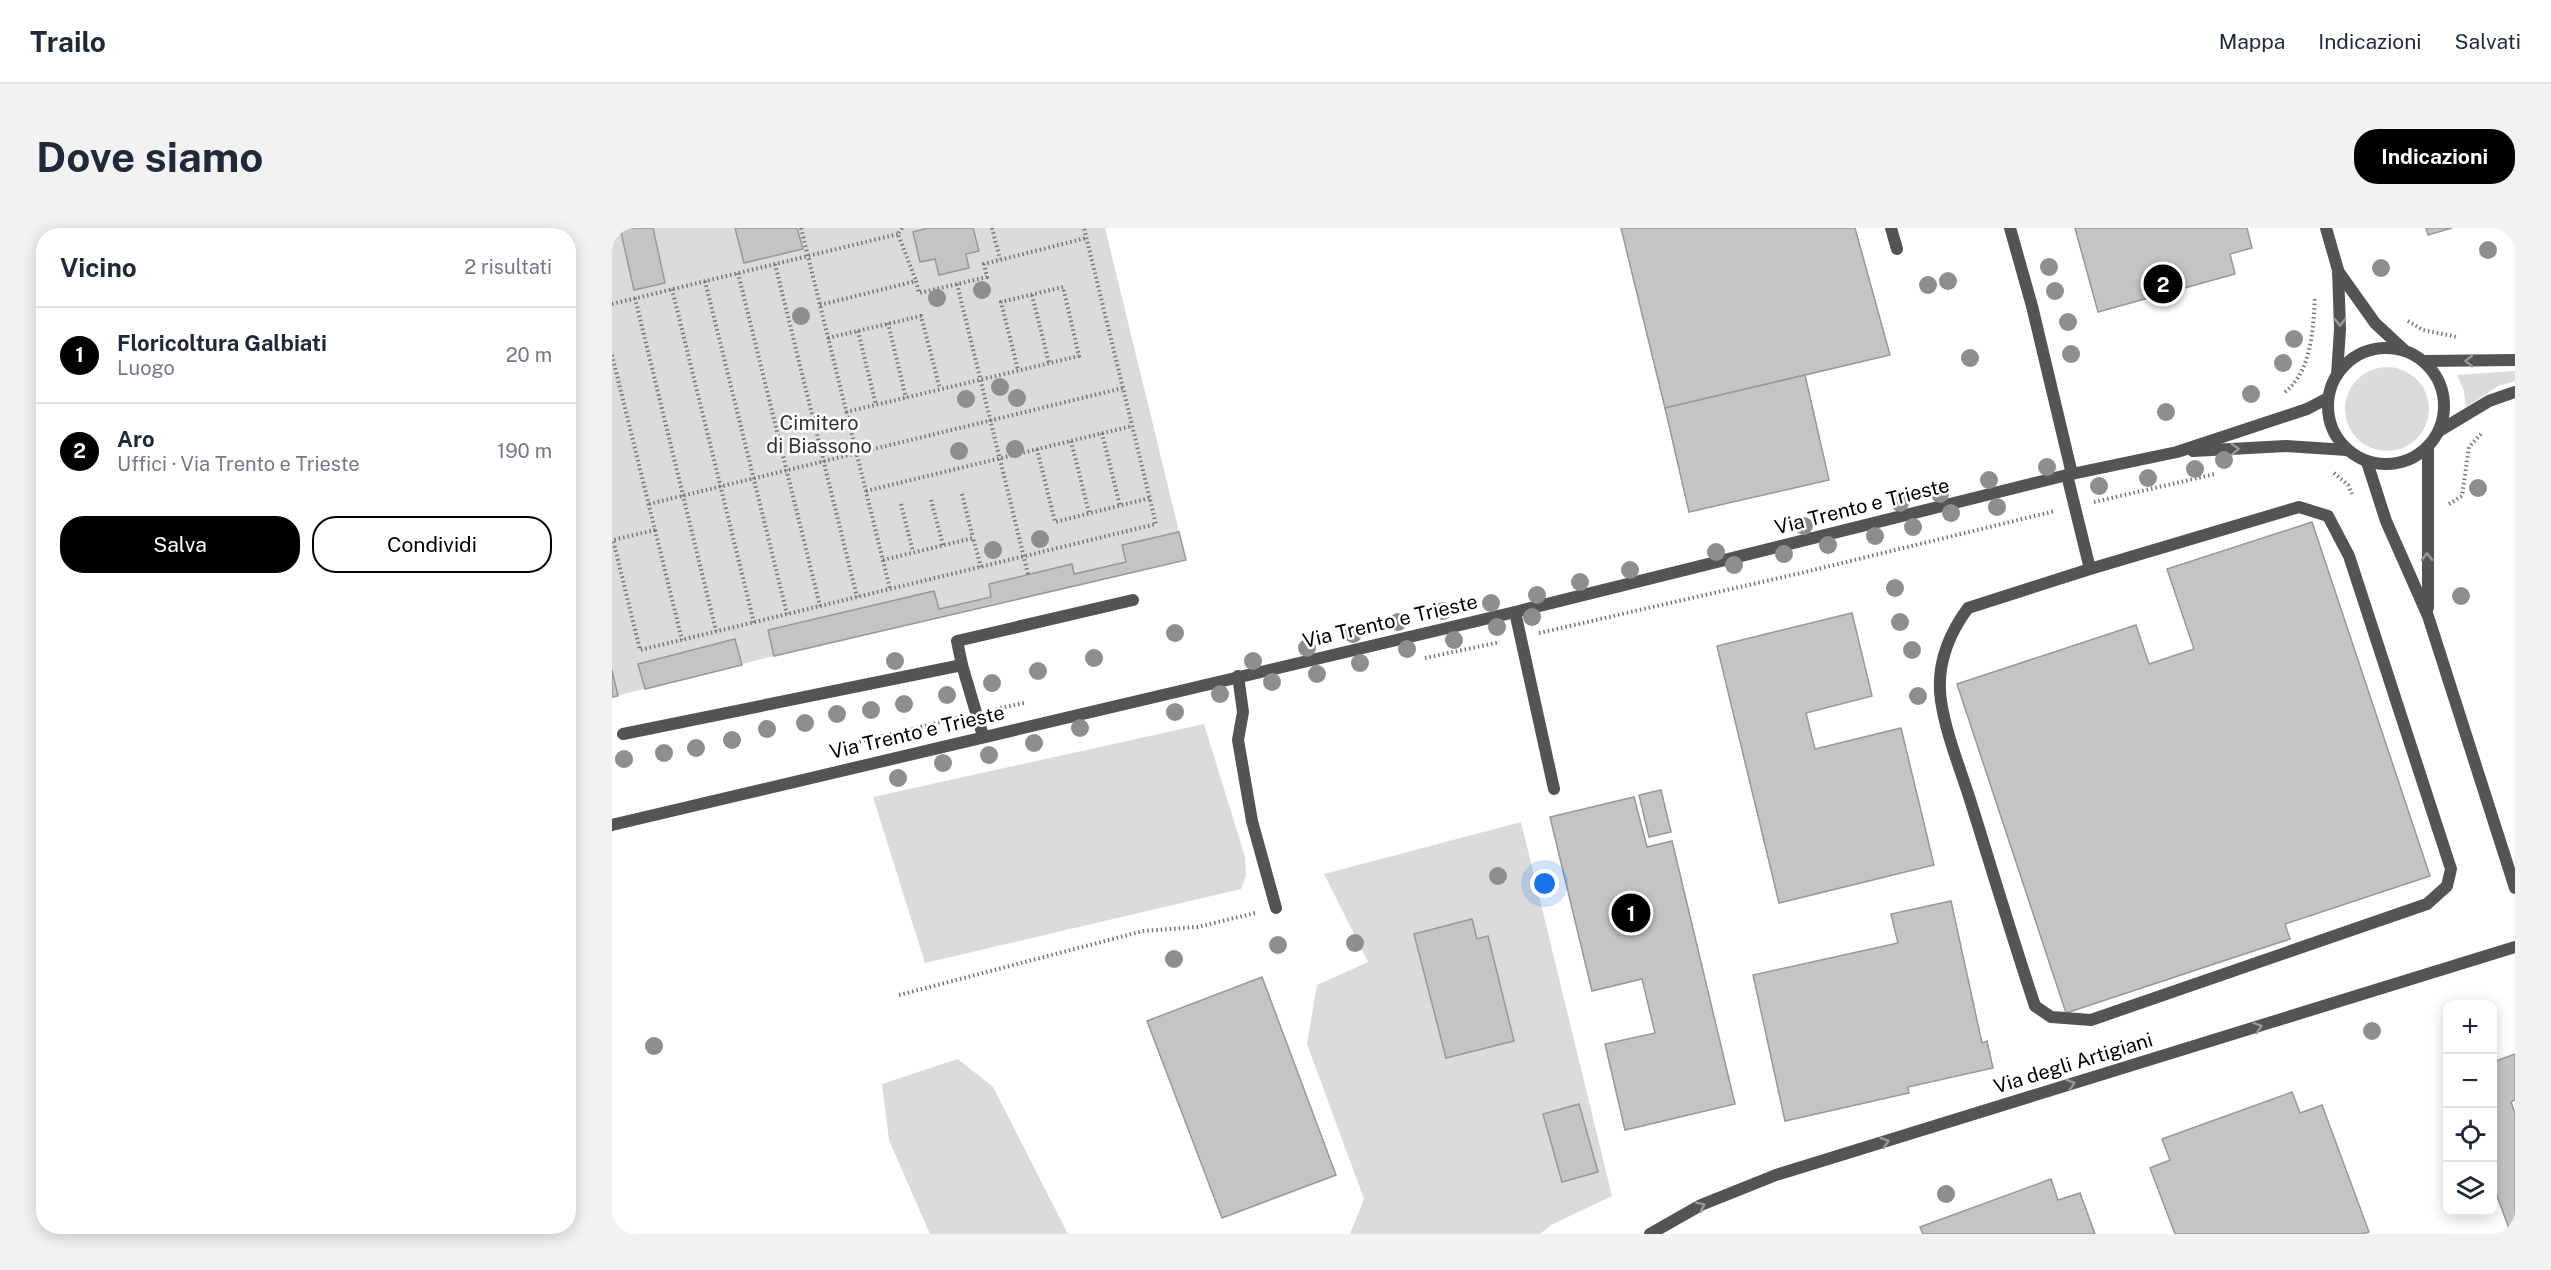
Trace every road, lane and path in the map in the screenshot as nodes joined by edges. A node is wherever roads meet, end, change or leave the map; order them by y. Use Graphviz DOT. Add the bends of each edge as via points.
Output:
graph roads {
  1 [pos="801,228"];
  2 [pos="902,228"];
  3 [pos="992,228"];
  4 [pos="1084,228"];
  5 [pos="1891,228"];
  6 [pos="2010,228"];
  7 [pos="2326,228"];
  8 [pos="898,234"];
  9 [pos="1086,238"];
  10 [pos="1897,249"];
  11 [pos="808,256"];
  12 [pos="1000,259"];
  13 [pos="775,264"];
  14 [pos="2338,270"];
  15 [pos="738,273"];
  16 [pos="705,281"];
  17 [pos="916,281"];
  18 [pos="957,284"];
  19 [pos="672,289"];
  20 [pos="2339,294"];
  21 [pos="1032,295"];
  22 [pos="635,298"];
  23 [pos="612,304"];
  24 [pos="820,305"];
  25 [pos="2401,317"];
  26 [pos="888,323"];
  27 [pos="858,331"];
  28 [pos="2467,337"];
  29 [pos="828,338"];
  30 [pos="2404,350"];
  31 [pos="612,355"];
  32 [pos="2515,360"];
  33 [pos="2424,361"];
  34 [pos="1049,363"];
  35 [pos="1018,370"];
  36 [pos="2337,375"];
  37 [pos="981,380"];
  38 [pos="1123,388"];
  39 [pos="940,389"];
  40 [pos="2515,392"];
  41 [pos="2282,395"];
  42 [pos="906,398"];
  43 [pos="2328,398"];
  44 [pos="876,405"];
  45 [pos="846,412"];
  46 [pos="991,421"];
  47 [pos="1132,426"];
  48 [pos="2490,426"];
  49 [pos="2439,431"];
  50 [pos="1102,433"];
  51 [pos="1071,441"];
  52 [pos="2428,447"];
  53 [pos="1037,449"];
  54 [pos="2347,450"];
  55 [pos="2177,452"];
  56 [pos="856,453"];
  57 [pos="1000,458"];
  58 [pos="824,462"];
  59 [pos="2367,462"];
  60 [pos="2328,470"];
  61 [pos="786,471"];
  62 [pos="2222,472"];
  63 [pos="2069,475"];
  64 [pos="754,478"];
  65 [pos="720,487"];
  66 [pos="866,491"];
  67 [pos="962,494"];
  68 [pos="683,496"];
  69 [pos="1150,498"];
  70 [pos="932,500"];
  71 [pos="649,504"];
  72 [pos="901,504"];
  73 [pos="2357,504"];
  74 [pos="1120,506"];
  75 [pos="2073,507"];
  76 [pos="2427,507"];
  77 [pos="1089,513"];
  78 [pos="655,530"];
  79 [pos="973,538"];
  80 [pos="943,545"];
  81 [pos="913,552"];
  82 [pos="1024,557"];
  83 [pos="883,560"];
  84 [pos="981,567"];
  85 [pos="2090,569"];
  86 [pos="1028,574"];
  87 [pos="890,589"];
  88 [pos="857,597"];
  89 [pos="1133,600"];
  90 [pos="820,606"];
  91 [pos="1515,612"];
  92 [pos="787,615"];
  93 [pos="2428,615"];
  94 [pos="754,623"];
  95 [pos="716,631"];
  96 [pos="1520,637"];
  97 [pos="682,640"];
  98 [pos="1416,660"];
  99 [pos="962,665"];
  100 [pos="1238,676"];
  101 [pos="623,734"];
  102 [pos="983,736"];
  103 [pos="1554,789"];
  104 [pos="612,825"];
  105 [pos="2515,888"];
  106 [pos="1276,908"];
  107 [pos="2515,947"];
  108 [pos="899,995"];
  109 [pos="1650,1234"];
  1 -- 11 [label="path"];
  2 -- 8 [label="path"];
  3 -- 12 [label="path"];
  4 -- 9 [label="path"];
  5 -- 10 [label="street"];
  6 -- 63 [label="street" via="2032,306"];
  7 -- 14 [label="street"];
  8 -- 11 [label="path"];
  8 -- 17 [label="path"];
  9 -- 12 [label="path"];
  9 -- 38 [label="path"];
  11 -- 13 [label="path"];
  11 -- 24 [label="path"];
  12 -- 18 [label="path" via="984,264 987,277"];
  13 -- 15 [label="path"];
  13 -- 58 [label="path"];
  14 -- 20 [label="street"];
  14 -- 30 [label="street" via="2375,323"];
  15 -- 16 [label="path"];
  15 -- 61 [label="path"];
  16 -- 19 [label="path"];
  16 -- 64 [label="path"];
  17 -- 18 [label="path" via="919,293"];
  17 -- 24 [label="path"];
  18 -- 37 [label="path"];
  19 -- 22 [label="path"];
  19 -- 65 [label="path"];
  20 -- 36 [label="street, one-way"];
  20 -- 41 [label="path" via="2315,297 2314,325 2302,371"];
  21 -- 34 [label="path"];
  21 -- 34 [label="path" via="1062,287 1071,321 1079,356"];
  21 -- 35 [label="path" via="1002,302"];
  22 -- 23 [label="path"];
  22 -- 68 [label="path"];
  24 -- 29 [label="path"];
  25 -- 28 [label="path" via="2423,330"];
  26 -- 27 [label="path"];
  26 -- 39 [label="path" via="921,316"];
  26 -- 42 [label="path"];
  27 -- 29 [label="path"];
  27 -- 44 [label="path"];
  29 -- 45 [label="path"];
  30 -- 33 [label="street, Via Trento e Trieste"];
  30 -- 36 [label="street, Via Trento e Trieste" via="2385,347 2366,351 2349,360"];
  31 -- 71 [label="path"];
  32 -- 33 [label="street, Via Trento e Trieste, one-way"];
  33 -- 49 [label="street, Via Trento e Trieste" via="2440,381 2445,406"];
  34 -- 35 [label="path"];
  35 -- 37 [label="path"];
  36 -- 43 [label="street, Via Trento e Trieste"];
  37 -- 39 [label="path"];
  37 -- 46 [label="path"];
  38 -- 46 [label="path"];
  38 -- 47 [label="path"];
  39 -- 42 [label="path"];
  40 -- 49 [label="street, Via Trento e Trieste" via="2489,401"];
  42 -- 44 [label="path"];
  43 -- 54 [label="street, Via Trento e Trieste" via="2331,427"];
  43 -- 55 [label="street, Via Trento e Trieste" via="2307,409"];
  44 -- 45 [label="path"];
  45 -- 56 [label="path"];
  46 -- 56 [label="path"];
  46 -- 57 [label="path"];
  47 -- 50 [label="path"];
  47 -- 69 [label="path"];
  48 -- 76 [label="path" via="2469,447 2462,496 2446,506"];
  49 -- 52 [label="street, Via Trento e Trieste"];
  50 -- 51 [label="path"];
  50 -- 74 [label="path"];
  51 -- 53 [label="path"];
  51 -- 77 [label="path"];
  52 -- 59 [label="street, Via Trento e Trieste" via="2410,459 2389,465"];
  52 -- 76 [label="street"];
  53 -- 57 [label="path"];
  53 -- 77 [label="path" via="1055,522"];
  55 -- 54 [label="street, Via Trento e Trieste, one-way" via="2286,446"];
  54 -- 59 [label="street, Via Trento e Trieste"];
  55 -- 63 [label="street, Via Trento e Trieste"];
  56 -- 58 [label="path"];
  56 -- 66 [label="path"];
  57 -- 66 [label="path"];
  57 -- 82 [label="path"];
  58 -- 61 [label="path"];
  58 -- 88 [label="path"];
  59 -- 93 [label="street" via="2386,521"];
  60 -- 73 [label="path" via="2348,484"];
  61 -- 64 [label="path"];
  61 -- 90 [label="path"];
  62 -- 75 [label="path"];
  63 -- 75 [label="street"];
  63 -- 91 [label="street, Via Trento e Trieste"];
  64 -- 65 [label="path"];
  64 -- 92 [label="path"];
  65 -- 68 [label="path"];
  65 -- 94 [label="path"];
  66 -- 83 [label="path"];
  67 -- 79 [label="path"];
  68 -- 71 [label="path"];
  68 -- 95 [label="path"];
  69 -- 74 [label="path"];
  69 -- 82 [label="path" via="1156,524"];
  70 -- 80 [label="path"];
  71 -- 78 [label="path"];
  72 -- 81 [label="path"];
  74 -- 77 [label="path"];
  75 -- 85 [label="street"];
  75 -- 96 [label="path"];
  93 -- 76 [label="street, one-way"];
  78 -- 97 [label="path"];
  78 -- 97 [label="path" via="613,540 640,650"];
  79 -- 80 [label="path"];
  79 -- 84 [label="path"];
  80 -- 81 [label="path"];
  81 -- 83 [label="path"];
  82 -- 84 [label="path"];
  82 -- 86 [label="path"];
  83 -- 87 [label="path"];
  84 -- 87 [label="path"];
  85 -- 85 [label="street" via="1968,608 1956,624 1942,662 1941,701 2035,1006 2051,1017 2091,1020 2427,904 2448,886 2451,869 2428,797 2349,556 2328,516 2299,507"];
  87 -- 88 [label="path"];
  88 -- 90 [label="path"];
  89 -- 99 [label="street" via="957,641"];
  90 -- 92 [label="path"];
  91 -- 96 [label="street"];
  91 -- 100 [label="street, Via Trento e Trieste"];
  92 -- 94 [label="path"];
  93 -- 105 [label="street"];
  94 -- 95 [label="path"];
  95 -- 97 [label="path"];
  96 -- 98 [label="path"];
  96 -- 103 [label="street"];
  99 -- 101 [label="street"];
  99 -- 102 [label="street"];
  100 -- 102 [label="street, Via Trento e Trieste"];
  100 -- 106 [label="street" via="1243,712 1238,740 1252,821"];
  102 -- 104 [label="street, Via Trento e Trieste"];
  106 -- 108 [label="path" via="1197,927 1143,931"];
  109 -- 107 [label="street, Via degli Artigiani, one-way" via="1701,1205 1776,1175"];
}
